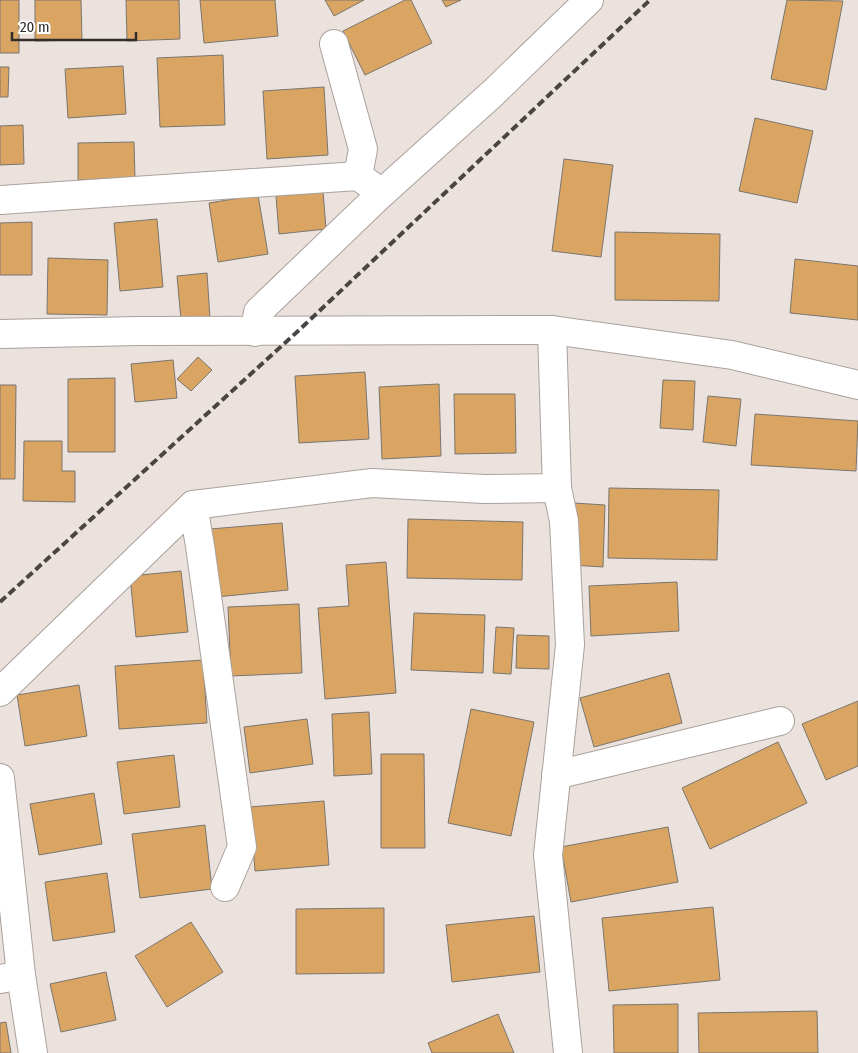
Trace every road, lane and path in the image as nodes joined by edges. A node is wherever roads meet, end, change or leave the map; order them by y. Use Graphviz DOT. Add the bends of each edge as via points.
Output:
graph roads {
  1 [pos="589,0"];
  2 [pos="334,44"];
  3 [pos="358,176"];
  4 [pos="382,193"];
  5 [pos="0,200"];
  6 [pos="552,330"];
  7 [pos="255,332"];
  8 [pos="0,334"];
  9 [pos="858,385"];
  10 [pos="557,488"];
  11 [pos="193,506"];
  12 [pos="0,692"];
  13 [pos="780,721"];
  14 [pos="556,775"];
  15 [pos="0,778"];
  16 [pos="225,887"];
  17 [pos="10,977"];
  18 [pos="32,1053"];
  19 [pos="568,1053"];
  1 -- 4 [label="street" via="492,94"];
  2 -- 3 [label="street" via="363,149"];
  3 -- 4 [label="street"];
  3 -- 5 [label="street"];
  4 -- 7 [label="street" via="258,312"];
  6 -- 7 [label="street"];
  6 -- 9 [label="street" via="732,355"];
  6 -- 10 [label="street"];
  7 -- 8 [label="street"];
  10 -- 11 [label="street" via="484,490 372,483"];
  10 -- 14 [label="street" via="564,521 570,645"];
  11 -- 12 [label="street"];
  11 -- 16 [label="street" via="242,847"];
  13 -- 14 [label="street"];
  14 -- 19 [label="street" via="548,855"];
  15 -- 17 [label="street"];
  17 -- 18 [label="street"];
}
